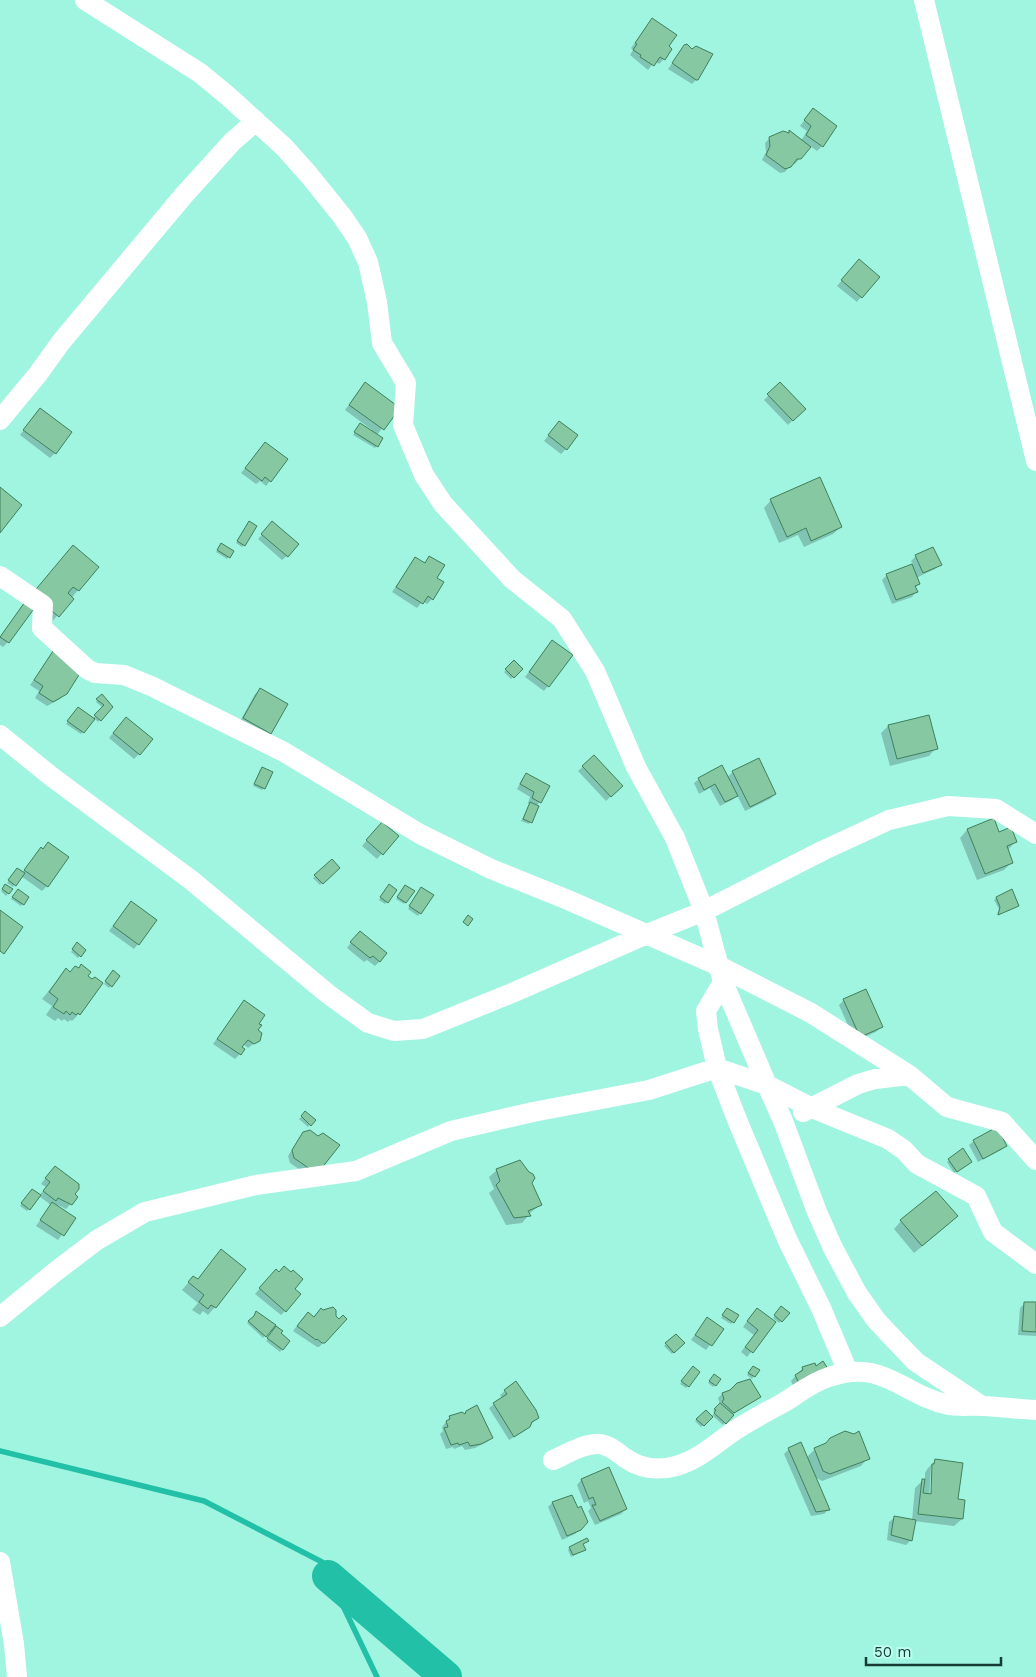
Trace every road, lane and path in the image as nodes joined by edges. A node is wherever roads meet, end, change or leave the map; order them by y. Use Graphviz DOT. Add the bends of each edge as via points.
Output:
graph roads {
  1 [pos="85,0"];
  2 [pos="924,0"];
  3 [pos="256,121"];
  4 [pos="0,420"];
  5 [pos="1036,460"];
  6 [pos="0,576"];
  7 [pos="0,735"];
  8 [pos="1036,834"];
  9 [pos="704,911"];
  10 [pos="647,934"];
  11 [pos="720,973"];
  12 [pos="717,1068"];
  13 [pos="909,1076"];
  14 [pos="767,1085"];
  15 [pos="812,1108"];
  16 [pos="783,1121"];
  17 [pos="1036,1160"];
  18 [pos="1036,1264"];
  19 [pos="0,1317"];
  20 [pos="848,1372"];
  21 [pos="982,1406"];
  22 [pos="1036,1410"];
  23 [pos="553,1460"];
  24 [pos="0,1562"];
  25 [pos="2,1590"];
  26 [pos="17,1677"];
  1 -- 3 [label="street" via="200,73"];
  2 -- 5 [label="street"];
  3 -- 4 [label="street" via="232,142 184,195"];
  3 -- 9 [label="street" via="309,175 357,238 368,262 376,294 382,343 406,383 403,425 424,475 444,504 512,579 562,619 591,664 636,767 675,838"];
  6 -- 10 [label="street" via="42,605 42,628 94,673 124,675 193,706 284,752 429,838 491,869"];
  7 -- 10 [label="street" via="191,880 328,994 368,1023 394,1031 423,1029"];
  8 -- 9 [label="street" via="996,809 948,806 889,820"];
  9 -- 10 [label="street"];
  9 -- 11 [label="street"];
  10 -- 11 [label="street"];
  11 -- 12 [label="street" via="706,1011"];
  11 -- 13 [label="street" via="810,1013"];
  11 -- 14 [label="street"];
  12 -- 14 [label="street"];
  12 -- 19 [label="street" via="649,1090 451,1131 356,1171 256,1185 145,1212 97,1240"];
  12 -- 20 [label="street" via="787,1239"];
  13 -- 15 [label="street" via="858,1084"];
  13 -- 17 [label="street" via="947,1107 1002,1122"];
  14 -- 15 [label="street"];
  14 -- 16 [label="street"];
  15 -- 16 [label="street"];
  15 -- 18 [label="street" via="888,1139 916,1164 976,1196 993,1232"];
  16 -- 21 [label="street" via="833,1248 867,1306 916,1362"];
  20 -- 21 [label="street" via="864,1371 883,1376 927,1399 951,1406"];
  20 -- 23 [label="street" via="808,1387 738,1428 712,1448 677,1466 641,1467 613,1448 599,1444 582,1447"];
  21 -- 22 [label="street"];
  24 -- 25 [label="street"];
  25 -- 26 [label="street" via="14,1644"];
}
